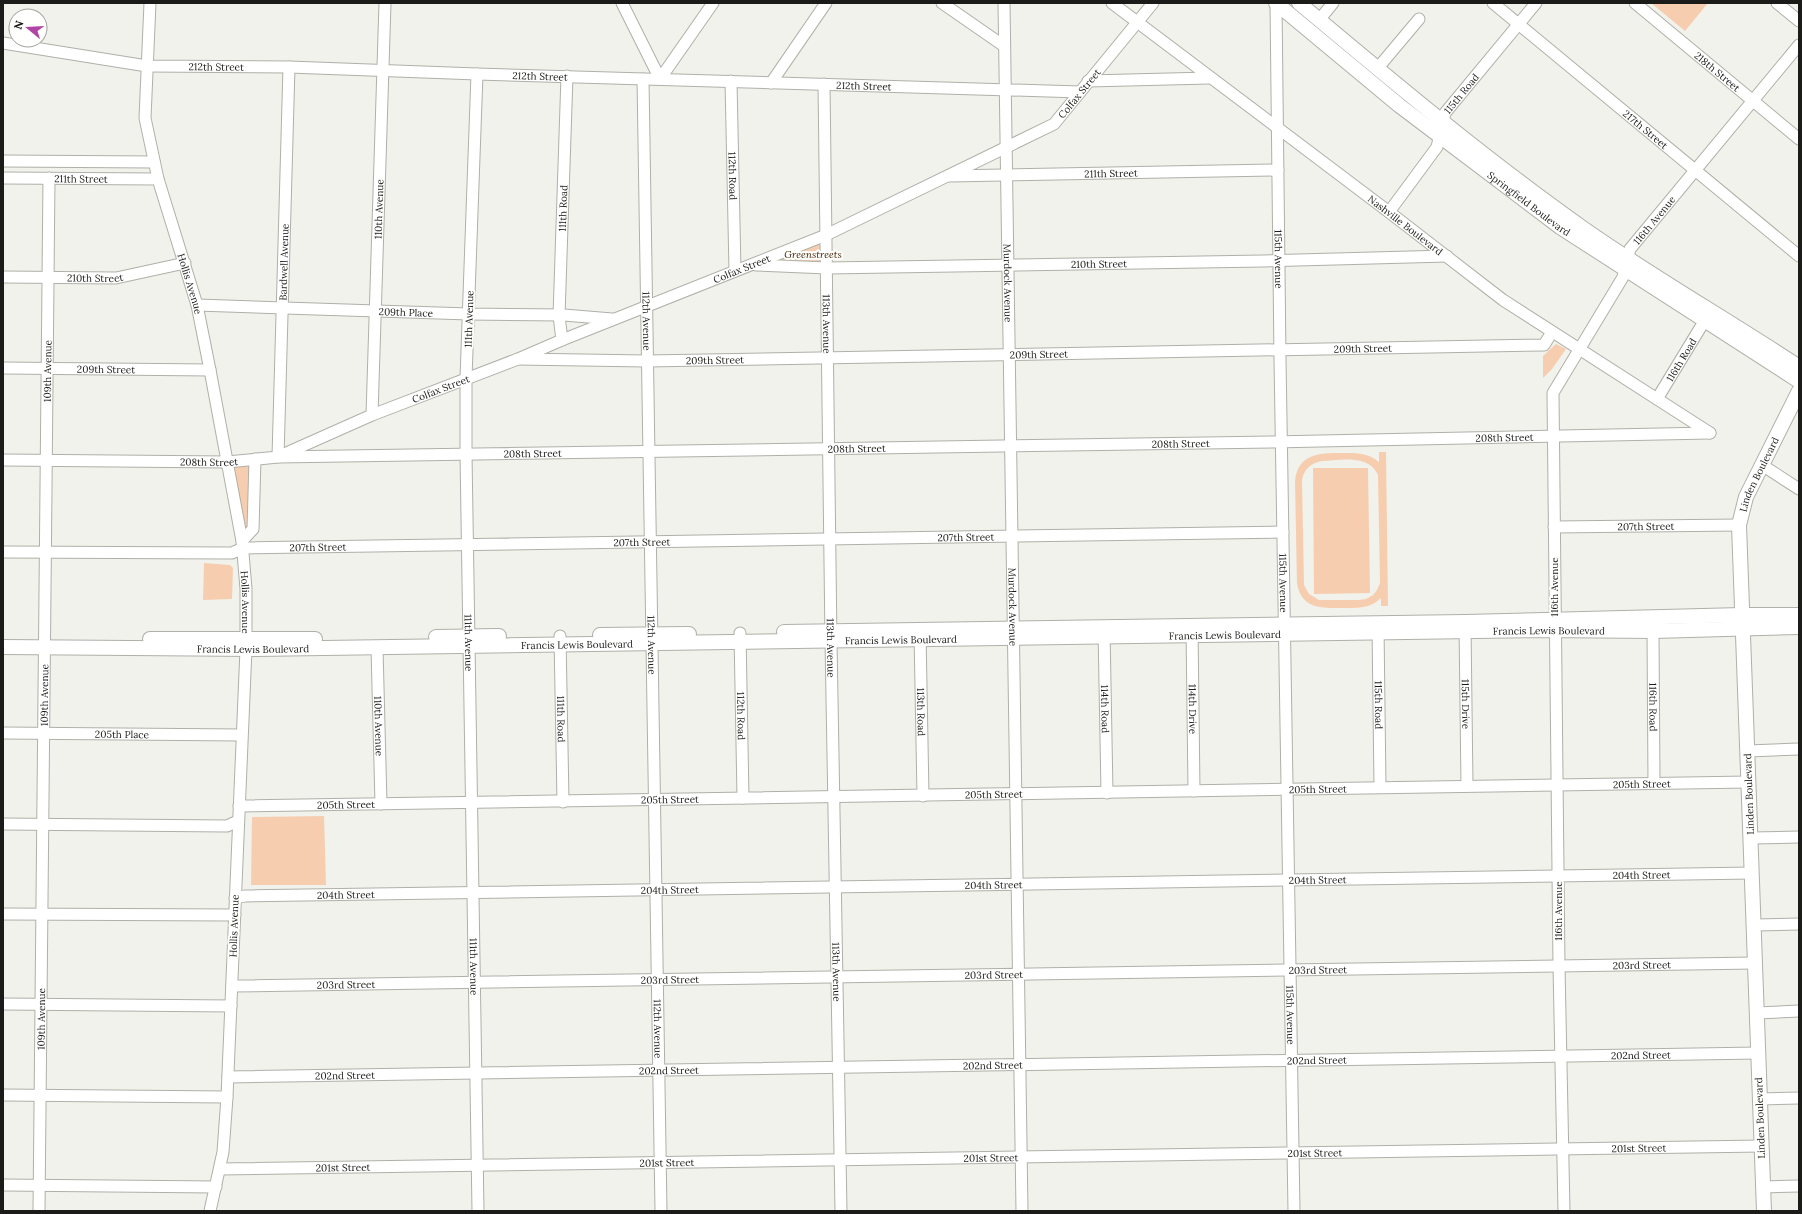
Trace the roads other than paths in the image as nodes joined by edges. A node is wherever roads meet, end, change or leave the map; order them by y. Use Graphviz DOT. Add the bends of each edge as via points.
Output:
graph roads {
  1 [pos="150,3"];
  2 [pos="385,3"];
  3 [pos="622,3"];
  4 [pos="713,3"];
  5 [pos="826,3"];
  6 [pos="942,3"];
  7 [pos="1004,3"];
  8 [pos="1112,3"];
  9 [pos="1153,3"];
  10 [pos="1276,3"];
  11 [pos="1299,3"];
  12 [pos="1333,3"];
  13 [pos="1493,3"];
  14 [pos="1536,3"];
  15 [pos="1635,3"];
  16 [pos="1777,3"];
  17 [pos="1419,19"];
  18 [pos="1319,20"];
  19 [pos="1799,21"];
  20 [pos="1137,22"];
  21 [pos="1518,24"];
  22 [pos="3,43"];
  23 [pos="1799,45"];
  24 [pos="1004,46"];
  25 [pos="147,66"];
  26 [pos="289,67"];
  27 [pos="1377,69"];
  28 [pos="383,70"];
  29 [pos="477,74"];
  30 [pos="567,76"];
  31 [pos="1209,78"];
  32 [pos="643,79"];
  33 [pos="660,79"];
  34 [pos="731,81"];
  35 [pos="1088,81"];
  36 [pos="771,83"];
  37 [pos="824,84"];
  38 [pos="1005,90"];
  39 [pos="1080,92"];
  40 [pos="1753,101"];
  41 [pos="1443,122"];
  42 [pos="1277,127"];
  43 [pos="1440,138"];
  44 [pos="1799,139"];
  45 [pos="1007,147"];
  46 [pos="3,161"];
  47 [pos="154,162"];
  48 [pos="1278,170"];
  49 [pos="1695,170"];
  50 [pos="1007,174"];
  51 [pos="945,176"];
  52 [pos="3,178"];
  53 [pos="49,178"];
  54 [pos="158,179"];
  55 [pos="1389,212"];
  56 [pos="826,235"];
  57 [pos="1447,256"];
  58 [pos="1799,256"];
  59 [pos="1279,261"];
  60 [pos="185,263"];
  61 [pos="1626,263"];
  62 [pos="750,265"];
  63 [pos="1007,265"];
  64 [pos="827,268"];
  65 [pos="735,271"];
  66 [pos="3,277"];
  67 [pos="49,277"];
  68 [pos="197,305"];
  69 [pos="646,306"];
  70 [pos="282,308"];
  71 [pos="376,311"];
  72 [pos="470,314"];
  73 [pos="559,316"];
  74 [pos="615,320"];
  75 [pos="1705,320"];
  76 [pos="1552,332"];
  77 [pos="562,340"];
  78 [pos="1579,349"];
  79 [pos="1280,351"];
  80 [pos="1009,355"];
  81 [pos="828,358"];
  82 [pos="518,359"];
  83 [pos="647,361"];
  84 [pos="1799,367"];
  85 [pos="3,368"];
  86 [pos="48,368"];
  87 [pos="210,370"];
  88 [pos="466,378"];
  89 [pos="1799,381"];
  90 [pos="1799,391"];
  91 [pos="1657,399"];
  92 [pos="372,415"];
  93 [pos="1710,432"];
  94 [pos="1552,437"];
  95 [pos="1281,441"];
  96 [pos="1010,445"];
  97 [pos="829,448"];
  98 [pos="649,451"];
  99 [pos="466,454"];
  100 [pos="278,457"];
  101 [pos="255,459"];
  102 [pos="3,460"];
  103 [pos="47,460"];
  104 [pos="227,462"];
  105 [pos="1762,465"];
  106 [pos="1799,489"];
  107 [pos="1739,525"];
  108 [pos="1554,527"];
  109 [pos="1283,532"];
  110 [pos="1012,536"];
  111 [pos="831,539"];
  112 [pos="650,541"];
  113 [pos="242,544"];
  114 [pos="468,544"];
  115 [pos="3,552"];
  116 [pos="46,552"];
  117 [pos="1742,615"];
  118 [pos="1799,615"];
  119 [pos="1554,625"];
  120 [pos="1465,627"];
  121 [pos="1799,627"];
  122 [pos="1378,628"];
  123 [pos="1743,629"];
  124 [pos="1284,630"];
  125 [pos="1192,631"];
  126 [pos="1652,631"];
  127 [pos="1104,632"];
  128 [pos="1013,633"];
  129 [pos="920,634"];
  130 [pos="831,636"];
  131 [pos="740,637"];
  132 [pos="3,638"];
  133 [pos="652,639"];
  134 [pos="560,640"];
  135 [pos="469,642"];
  136 [pos="45,643"];
  137 [pos="246,644"];
  138 [pos="3,647"];
  139 [pos="377,648"];
  140 [pos="3,733"];
  141 [pos="43,734"];
  142 [pos="241,735"];
  143 [pos="1799,749"];
  144 [pos="1748,751"];
  145 [pos="1749,782"];
  146 [pos="1654,783"];
  147 [pos="1558,784"];
  148 [pos="1467,786"];
  149 [pos="1380,787"];
  150 [pos="1287,789"];
  151 [pos="1194,792"];
  152 [pos="1107,793"];
  153 [pos="1016,794"];
  154 [pos="923,796"];
  155 [pos="835,797"];
  156 [pos="743,798"];
  157 [pos="654,800"];
  158 [pos="563,802"];
  159 [pos="472,803"];
  160 [pos="380,804"];
  161 [pos="239,806"];
  162 [pos="238,821"];
  163 [pos="3,824"];
  164 [pos="43,824"];
  165 [pos="1799,837"];
  166 [pos="1751,838"];
  167 [pos="1752,872"];
  168 [pos="1558,875"];
  169 [pos="1288,880"];
  170 [pos="1017,884"];
  171 [pos="836,887"];
  172 [pos="656,890"];
  173 [pos="473,893"];
  174 [pos="235,898"];
  175 [pos="3,914"];
  176 [pos="42,914"];
  177 [pos="234,914"];
  178 [pos="1799,924"];
  179 [pos="1754,925"];
  180 [pos="1755,963"];
  181 [pos="1559,966"];
  182 [pos="1290,970"];
  183 [pos="1018,975"];
  184 [pos="837,978"];
  185 [pos="657,980"];
  186 [pos="474,984"];
  187 [pos="232,986"];
  188 [pos="3,1004"];
  189 [pos="42,1004"];
  190 [pos="231,1006"];
  191 [pos="1799,1011"];
  192 [pos="1757,1013"];
  193 [pos="1758,1053"];
  194 [pos="1561,1056"];
  195 [pos="1291,1061"];
  196 [pos="1020,1065"];
  197 [pos="839,1068"];
  198 [pos="658,1071"];
  199 [pos="476,1074"];
  200 [pos="228,1077"];
  201 [pos="3,1095"];
  202 [pos="41,1095"];
  203 [pos="227,1097"];
  204 [pos="1799,1098"];
  205 [pos="1760,1099"];
  206 [pos="1761,1146"];
  207 [pos="1564,1149"];
  208 [pos="1292,1153"];
  209 [pos="1021,1158"];
  210 [pos="840,1160"];
  211 [pos="660,1163"];
  212 [pos="477,1166"];
  213 [pos="220,1169"];
  214 [pos="3,1185"];
  215 [pos="40,1186"];
  216 [pos="1799,1186"];
  217 [pos="216,1187"];
  218 [pos="1763,1187"];
  219 [pos="39,1211"];
  220 [pos="210,1211"];
  221 [pos="478,1211"];
  222 [pos="660,1211"];
  223 [pos="841,1211"];
  224 [pos="1022,1211"];
  225 [pos="1294,1211"];
  226 [pos="1564,1211"];
  227 [pos="1764,1211"];
  1 -- 25 [label="street, Hollis Avenue"];
  2 -- 28 [label="street, 110th Avenue"];
  3 -- 33 [label="street"];
  4 -- 33 [label="street"];
  5 -- 36 [label="street"];
  6 -- 24 [label="street"];
  7 -- 24 [label="street, Murdock Avenue"];
  8 -- 20 [label="street, Nashville Boulevard"];
  9 -- 20 [label="street, Colfax Street"];
  10 -- 42 [label="street, 115th Avenue"];
  10 -- 43 [label="main road, Springfield Boulevard"];
  11 -- 18 [label="main road, Springfield Boulevard"];
  12 -- 18 [label="street"];
  13 -- 21 [label="street, 217th Street"];
  14 -- 21 [label="street, 115th Road"];
  15 -- 40 [label="street, 218th Street"];
  16 -- 19 [label="street"];
  17 -- 27 [label="street"];
  18 -- 27 [label="main road, Springfield Boulevard"];
  20 -- 31 [label="street, Nashville Boulevard"];
  20 -- 35 [label="street, Colfax Street"];
  21 -- 41 [label="street, 115th Road" via="1445,113"];
  21 -- 49 [label="street, 217th Street"];
  22 -- 25 [label="street, 212th Street"];
  23 -- 40 [label="street, 116th Avenue"];
  24 -- 38 [label="street, Murdock Avenue"];
  25 -- 26 [label="street, 212th Street"];
  25 -- 47 [label="street, Hollis Avenue" via="145,118"];
  26 -- 28 [label="street, 212th Street"];
  26 -- 70 [label="street, Bardwell Avenue"];
  27 -- 41 [label="main road, Springfield Boulevard"];
  28 -- 29 [label="street, 212th Street"];
  28 -- 71 [label="street, 110th Avenue"];
  29 -- 30 [label="street, 212th Street"];
  29 -- 72 [label="street, 111th Avenue"];
  30 -- 32 [label="street, 212th Street"];
  30 -- 73 [label="street, 111th Road"];
  31 -- 35 [label="street"];
  31 -- 42 [label="street, Nashville Boulevard"];
  32 -- 33 [label="street, 212th Street"];
  32 -- 69 [label="street, 112th Avenue"];
  33 -- 34 [label="street, 212th Street"];
  34 -- 36 [label="street, 212th Street"];
  34 -- 65 [label="street, 112th Road"];
  35 -- 39 [label="street, Colfax Street"];
  36 -- 37 [label="street, 212th Street"];
  37 -- 38 [label="street, 212th Street"];
  37 -- 56 [label="street, 113th Avenue"];
  38 -- 39 [label="street, 212th Street"];
  38 -- 45 [label="street, Murdock Avenue"];
  39 -- 45 [label="street, Colfax Street" via="1054,124"];
  40 -- 44 [label="street, 218th Street"];
  40 -- 49 [label="street, 116th Avenue"];
  41 -- 43 [label="street, 115th Road"];
  41 -- 61 [label="main road, Springfield Boulevard"];
  42 -- 48 [label="street, 115th Avenue"];
  42 -- 55 [label="street, Nashville Boulevard"];
  43 -- 55 [label="street, 115th Road" via="1437,147"];
  43 -- 61 [label="main road, Springfield Boulevard" via="1560,227"];
  45 -- 50 [label="street, Murdock Avenue"];
  45 -- 51 [label="street, Colfax Street"];
  46 -- 47 [label="street, 211th Street"];
  47 -- 54 [label="street, Hollis Avenue"];
  48 -- 50 [label="street, 211th Street"];
  48 -- 59 [label="street, 115th Avenue"];
  49 -- 58 [label="street, 217th Street"];
  49 -- 61 [label="street, 116th Avenue" via="1630,249"];
  50 -- 51 [label="street, 211th Street"];
  50 -- 63 [label="street, Murdock Avenue"];
  51 -- 56 [label="street, Colfax Street"];
  52 -- 53 [label="street, 211th Street"];
  53 -- 54 [label="street, 211th Street"];
  53 -- 67 [label="street, 109th Avenue"];
  54 -- 60 [label="street, Hollis Avenue"];
  55 -- 57 [label="street, Nashville Boulevard"];
  56 -- 62 [label="street, Colfax Street"];
  56 -- 64 [label="street, 113th Avenue"];
  57 -- 59 [label="street, 210th Street"];
  57 -- 76 [label="street, Nashville Boulevard" via="1503,300"];
  59 -- 63 [label="street, 210th Street"];
  59 -- 79 [label="street, 115th Avenue"];
  60 -- 67 [label="street, 210th Street" via="116,278"];
  60 -- 68 [label="street, Hollis Avenue"];
  61 -- 75 [label="main road, Springfield Boulevard"];
  61 -- 78 [label="street, 116th Avenue" via="1622,277"];
  61 -- 84 [label="main road, Springfield Boulevard"];
  62 -- 64 [label="street, 210th Street"];
  62 -- 65 [label="street, Colfax Street"];
  63 -- 64 [label="street, 210th Street"];
  63 -- 80 [label="street, Murdock Avenue"];
  64 -- 81 [label="street, 113th Avenue"];
  65 -- 69 [label="street, Colfax Street"];
  66 -- 67 [label="street, 210th Street"];
  67 -- 86 [label="street, 109th Avenue"];
  68 -- 70 [label="street, 209th Place"];
  68 -- 87 [label="street, Hollis Avenue"];
  69 -- 74 [label="street, Colfax Street"];
  69 -- 83 [label="street, 112th Avenue"];
  70 -- 71 [label="street, 209th Place"];
  70 -- 100 [label="street, Bardwell Avenue"];
  71 -- 72 [label="street, 209th Place"];
  71 -- 92 [label="street, 110th Avenue"];
  72 -- 73 [label="street, 209th Place"];
  72 -- 88 [label="street, 111th Avenue"];
  73 -- 74 [label="street, 209th Place"];
  73 -- 77 [label="street, 111th Road"];
  74 -- 77 [label="street, Colfax Street"];
  75 -- 89 [label="main road, Springfield Boulevard"];
  75 -- 91 [label="street, 116th Road"];
  76 -- 78 [label="street, Nashville Boulevard"];
  76 -- 79 [label="street, 209th Street" via="1544,345"];
  77 -- 82 [label="street, Colfax Street"];
  78 -- 91 [label="street, Nashville Boulevard"];
  78 -- 94 [label="street, 116th Avenue" via="1553,393"];
  79 -- 80 [label="street, 209th Street"];
  79 -- 95 [label="street, 115th Avenue"];
  80 -- 81 [label="street, 209th Street"];
  80 -- 96 [label="street, Murdock Avenue"];
  81 -- 83 [label="street, 209th Street"];
  81 -- 97 [label="street, 113th Avenue"];
  82 -- 83 [label="street, 209th Street"];
  82 -- 88 [label="street, Colfax Street"];
  83 -- 98 [label="street, 112th Avenue"];
  85 -- 86 [label="street, 209th Street"];
  86 -- 87 [label="street, 209th Street"];
  86 -- 103 [label="street, 109th Avenue"];
  87 -- 104 [label="street, Hollis Avenue"];
  88 -- 92 [label="street, Colfax Street"];
  88 -- 99 [label="street, 111th Avenue"];
  90 -- 105 [label="main road, Linden Boulevard"];
  91 -- 93 [label="street, Nashville Boulevard"];
  92 -- 100 [label="street, Colfax Street"];
  93 -- 94 [label="street, 208th Street"];
  94 -- 95 [label="street, 208th Street"];
  94 -- 108 [label="street, 116th Avenue"];
  95 -- 96 [label="street, 208th Street"];
  95 -- 109 [label="street, 115th Avenue"];
  96 -- 97 [label="street, 208th Street"];
  96 -- 110 [label="street, Murdock Avenue"];
  97 -- 98 [label="street, 208th Street"];
  97 -- 111 [label="street, 113th Avenue"];
  98 -- 99 [label="street, 208th Street"];
  98 -- 112 [label="street, 112th Avenue"];
  99 -- 100 [label="street, 208th Street"];
  99 -- 114 [label="street, 111th Avenue"];
  100 -- 101 [label="street, 208th Street"];
  101 -- 104 [label="street, 208th Street"];
  101 -- 113 [label="street" via="253,529"];
  102 -- 103 [label="street, 208th Street"];
  103 -- 104 [label="street, 208th Street"];
  103 -- 116 [label="street, 109th Avenue"];
  104 -- 113 [label="street, Hollis Avenue"];
  105 -- 106 [label="street"];
  105 -- 107 [label="main road, Linden Boulevard" via="1746,497"];
  107 -- 108 [label="street, 207th Street"];
  107 -- 117 [label="main road, Linden Boulevard"];
  108 -- 119 [label="street, 116th Avenue"];
  109 -- 110 [label="street, 207th Street"];
  109 -- 124 [label="street, 115th Avenue"];
  110 -- 111 [label="street, 207th Street"];
  110 -- 128 [label="street, Murdock Avenue"];
  111 -- 112 [label="street, 207th Street"];
  111 -- 130 [label="street, 113th Avenue"];
  112 -- 114 [label="street, 207th Street"];
  112 -- 133 [label="street, 112th Avenue"];
  113 -- 114 [label="street, 207th Street"];
  113 -- 116 [label="street, 207th Street" via="232,553"];
  113 -- 137 [label="street, Hollis Avenue" via="246,589"];
  114 -- 135 [label="street, 111th Avenue"];
  115 -- 116 [label="street, 207th Street"];
  116 -- 136 [label="street, 109th Avenue"];
  117 -- 118 [label="main road, Francis Lewis Boulevard"];
  117 -- 119 [label="main road, Francis Lewis Boulevard"];
  117 -- 123 [label="main road, Linden Boulevard"];
  119 -- 120 [label="main road, Francis Lewis Boulevard"];
  119 -- 126 [label="main road, Francis Lewis Boulevard"];
  119 -- 147 [label="street, 116th Avenue"];
  120 -- 122 [label="main road, Francis Lewis Boulevard"];
  120 -- 148 [label="street, 115th Drive"];
  121 -- 123 [label="main road, Francis Lewis Boulevard"];
  122 -- 124 [label="main road, Francis Lewis Boulevard"];
  122 -- 149 [label="street, 115th Road"];
  123 -- 126 [label="main road, Francis Lewis Boulevard"];
  123 -- 144 [label="main road, Linden Boulevard"];
  124 -- 125 [label="main road, Francis Lewis Boulevard"];
  124 -- 150 [label="street, 115th Avenue"];
  125 -- 127 [label="main road, Francis Lewis Boulevard"];
  125 -- 151 [label="street, 114th Drive"];
  126 -- 146 [label="street, 116th Road"];
  127 -- 128 [label="main road, Francis Lewis Boulevard"];
  127 -- 152 [label="street, 114th Road"];
  128 -- 129 [label="main road, Francis Lewis Boulevard"];
  128 -- 153 [label="street, Murdock Avenue"];
  129 -- 130 [label="main road, Francis Lewis Boulevard"];
  129 -- 154 [label="street, 113th Road"];
  130 -- 131 [label="main road, Francis Lewis Boulevard"];
  130 -- 155 [label="street, 113th Avenue"];
  131 -- 133 [label="main road, Francis Lewis Boulevard"];
  131 -- 156 [label="street, 112th Road"];
  132 -- 136 [label="main road, Francis Lewis Boulevard"];
  133 -- 134 [label="main road, Francis Lewis Boulevard"];
  133 -- 157 [label="street, 112th Avenue"];
  134 -- 135 [label="main road, Francis Lewis Boulevard"];
  134 -- 158 [label="street, 111th Road"];
  135 -- 137 [label="main road, Francis Lewis Boulevard"];
  135 -- 139 [label="main road, Francis Lewis Boulevard"];
  135 -- 159 [label="street, 111th Avenue"];
  136 -- 137 [label="main road, Francis Lewis Boulevard"];
  136 -- 138 [label="main road, Francis Lewis Boulevard"];
  136 -- 141 [label="street, 109th Avenue"];
  137 -- 139 [label="main road, Francis Lewis Boulevard"];
  137 -- 142 [label="street, Hollis Avenue"];
  139 -- 160 [label="street, 110th Avenue"];
  140 -- 141 [label="street, 205th Place"];
  141 -- 142 [label="street, 205th Place"];
  141 -- 164 [label="street, 109th Avenue"];
  142 -- 161 [label="street, Hollis Avenue"];
  143 -- 144 [label="street"];
  144 -- 145 [label="main road, Linden Boulevard"];
  145 -- 146 [label="street, 205th Street"];
  145 -- 166 [label="main road, Linden Boulevard"];
  146 -- 147 [label="street, 205th Street"];
  147 -- 148 [label="street, 205th Street"];
  147 -- 168 [label="street, 116th Avenue"];
  148 -- 149 [label="street, 205th Street"];
  149 -- 150 [label="street, 205th Street"];
  150 -- 151 [label="street, 205th Street"];
  150 -- 169 [label="street, 115th Avenue"];
  151 -- 152 [label="street, 205th Street"];
  152 -- 153 [label="street, 205th Street"];
  153 -- 154 [label="street, 205th Street"];
  153 -- 170 [label="street, Murdock Avenue"];
  154 -- 155 [label="street, 205th Street"];
  155 -- 156 [label="street, 205th Street"];
  155 -- 171 [label="street, 113th Avenue"];
  156 -- 157 [label="street, 205th Street"];
  157 -- 158 [label="street, 205th Street"];
  157 -- 172 [label="street, 112th Avenue"];
  158 -- 159 [label="street, 205th Street"];
  159 -- 160 [label="street, 205th Street"];
  159 -- 173 [label="street, 111th Avenue"];
  160 -- 161 [label="street, 205th Street"];
  161 -- 162 [label="street, Hollis Avenue"];
  162 -- 164 [label="street" via="227,826"];
  162 -- 174 [label="street, Hollis Avenue"];
  163 -- 164 [label="street"];
  164 -- 176 [label="street, 109th Avenue"];
  165 -- 166 [label="street"];
  166 -- 167 [label="main road, Linden Boulevard"];
  167 -- 168 [label="street, 204th Street"];
  167 -- 179 [label="main road, Linden Boulevard"];
  168 -- 169 [label="street, 204th Street"];
  168 -- 181 [label="street, 116th Avenue"];
  169 -- 170 [label="street, 204th Street"];
  169 -- 182 [label="street, 115th Avenue"];
  170 -- 171 [label="street, 204th Street"];
  170 -- 183 [label="street, Murdock Avenue"];
  171 -- 172 [label="street, 204th Street"];
  171 -- 184 [label="street, 113th Avenue"];
  172 -- 173 [label="street, 204th Street"];
  172 -- 185 [label="street, 112th Avenue"];
  173 -- 174 [label="street, 204th Street"];
  173 -- 186 [label="street, 111th Avenue"];
  174 -- 177 [label="street, Hollis Avenue"];
  175 -- 176 [label="street"];
  176 -- 177 [label="street"];
  176 -- 189 [label="street, 109th Avenue"];
  177 -- 187 [label="street, Hollis Avenue"];
  178 -- 179 [label="street"];
  179 -- 180 [label="main road, Linden Boulevard"];
  180 -- 181 [label="street, 203rd Street"];
  180 -- 192 [label="main road, Linden Boulevard"];
  181 -- 182 [label="street, 203rd Street"];
  181 -- 194 [label="street, 116th Avenue"];
  182 -- 183 [label="street, 203rd Street"];
  182 -- 195 [label="street, 115th Avenue"];
  183 -- 184 [label="street, 203rd Street"];
  183 -- 196 [label="street, Murdock Avenue"];
  184 -- 185 [label="street, 203rd Street"];
  184 -- 197 [label="street, 113th Avenue"];
  185 -- 186 [label="street, 203rd Street"];
  185 -- 198 [label="street, 112th Avenue"];
  186 -- 187 [label="street, 203rd Street"];
  186 -- 199 [label="street, 111th Avenue"];
  187 -- 190 [label="street, Hollis Avenue"];
  188 -- 189 [label="street"];
  189 -- 190 [label="street"];
  189 -- 202 [label="street, 109th Avenue"];
  190 -- 200 [label="street, Hollis Avenue"];
  191 -- 192 [label="street"];
  192 -- 193 [label="main road, Linden Boulevard"];
  193 -- 194 [label="street, 202nd Street"];
  193 -- 205 [label="main road, Linden Boulevard"];
  194 -- 195 [label="street, 202nd Street"];
  194 -- 207 [label="street, 116th Avenue"];
  195 -- 196 [label="street, 202nd Street"];
  195 -- 208 [label="street, 115th Avenue"];
  196 -- 197 [label="street, 202nd Street"];
  196 -- 209 [label="street, Murdock Avenue"];
  197 -- 198 [label="street, 202nd Street"];
  197 -- 210 [label="street, 113th Avenue"];
  198 -- 199 [label="street, 202nd Street"];
  198 -- 211 [label="street, 112th Avenue"];
  199 -- 200 [label="street, 202nd Street"];
  199 -- 212 [label="street, 111th Avenue"];
  200 -- 203 [label="street, Hollis Avenue"];
  201 -- 202 [label="street"];
  202 -- 203 [label="street"];
  202 -- 215 [label="street, 109th Avenue"];
  203 -- 213 [label="street, Hollis Avenue"];
  204 -- 205 [label="street"];
  205 -- 206 [label="main road, Linden Boulevard"];
  206 -- 207 [label="street, 201st Street"];
  206 -- 218 [label="main road, Linden Boulevard"];
  207 -- 208 [label="street, 201st Street"];
  207 -- 226 [label="street, 116th Avenue"];
  208 -- 209 [label="street, 201st Street"];
  208 -- 225 [label="street, 115th Avenue"];
  209 -- 210 [label="street, 201st Street"];
  209 -- 224 [label="street, Murdock Avenue"];
  210 -- 211 [label="street, 201st Street"];
  210 -- 223 [label="street, 113th Avenue"];
  211 -- 212 [label="street, 201st Street"];
  211 -- 222 [label="street, 112th Avenue"];
  212 -- 213 [label="street, 201st Street"];
  212 -- 221 [label="street, 111th Avenue"];
  213 -- 217 [label="street, Hollis Avenue"];
  214 -- 215 [label="street"];
  215 -- 217 [label="street"];
  215 -- 219 [label="street, 109th Avenue"];
  216 -- 218 [label="street"];
  217 -- 220 [label="street, Hollis Avenue"];
  218 -- 227 [label="main road, Linden Boulevard"];
}
